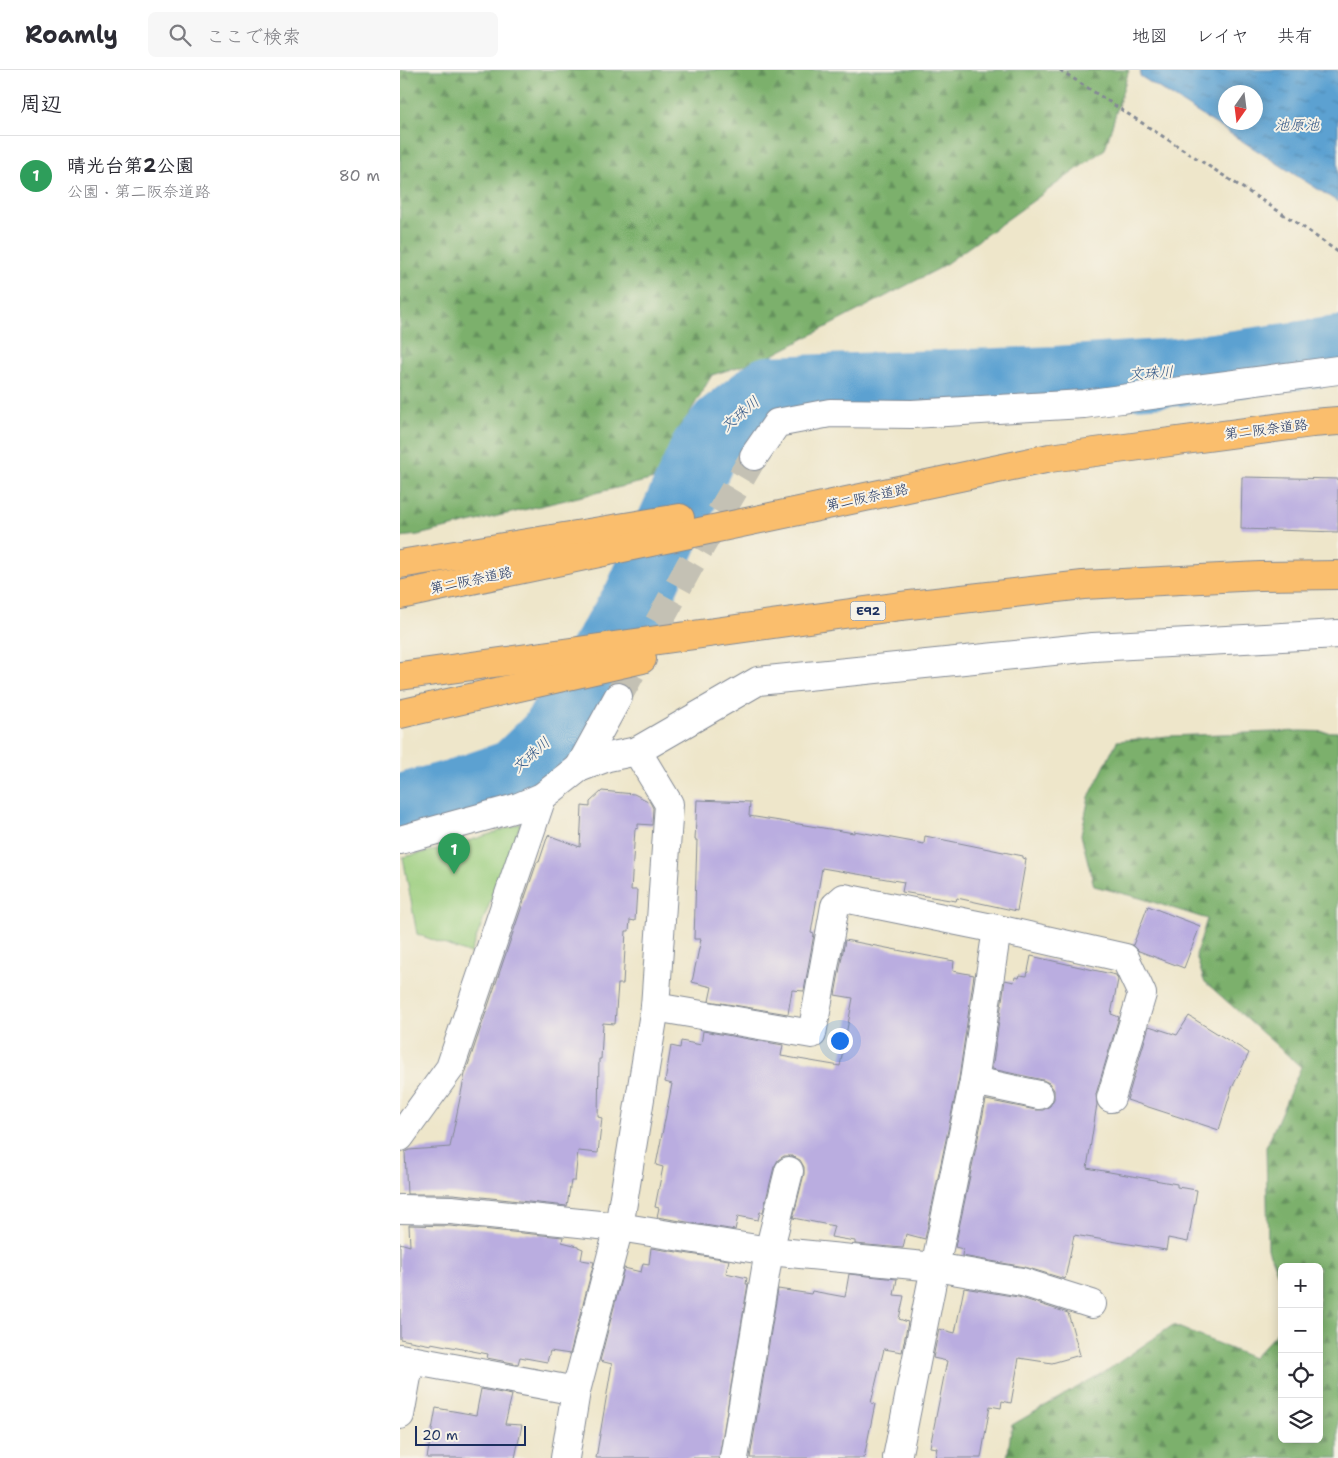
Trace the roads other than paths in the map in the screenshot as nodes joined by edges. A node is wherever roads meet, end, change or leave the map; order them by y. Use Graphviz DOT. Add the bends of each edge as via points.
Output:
graph roads {
  1 [pos="1338,370"];
  2 [pos="1338,422"];
  3 [pos="754,456"];
  4 [pos="939,482"];
  5 [pos="400,564"];
  6 [pos="1338,575"];
  7 [pos="400,595"];
  8 [pos="901,606"];
  9 [pos="1338,634"];
  10 [pos="400,676"];
  11 [pos="618,697"];
  12 [pos="400,714"];
  13 [pos="637,751"];
  14 [pos="579,768"];
  15 [pos="542,797"];
  16 [pos="400,840"];
  17 [pos="997,929"];
  18 [pos="654,1006"];
  19 [pos="974,1081"];
  20 [pos="1039,1095"];
  21 [pos="1112,1098"];
  22 [pos="400,1137"];
  23 [pos="790,1171"];
  24 [pos="400,1209"];
  25 [pos="619,1227"];
  26 [pos="769,1251"];
  27 [pos="934,1267"];
  28 [pos="1092,1304"];
  29 [pos="405,1359"];
  30 [pos="576,1391"];
  31 [pos="400,1415"];
  32 [pos="564,1458"];
  33 [pos="734,1458"];
  34 [pos="897,1458"];
  1 -- 3 [label="street" via="1084,404 912,414 830,413 777,423"];
  2 -- 4 [label="highway, 第二阪奈道路" via="1050,458"];
  4 -- 5 [label="highway" via="810,497"];
  4 -- 7 [label="highway, 第二阪奈道路"];
  6 -- 8 [label="highway, E92" via="1084,585"];
  8 -- 10 [label="highway, E92"];
  8 -- 12 [label="highway" via="600,668"];
  9 -- 13 [label="street" via="1093,647 758,681"];
  11 -- 14 [label="street"];
  13 -- 14 [label="street"];
  13 -- 18 [label="street" via="669,804"];
  14 -- 15 [label="street"];
  15 -- 16 [label="street" via="516,808"];
  15 -- 22 [label="street" via="450,1068"];
  17 -- 18 [label="street" via="844,898 835,906 812,1034"];
  17 -- 19 [label="street"];
  17 -- 21 [label="street" via="1125,958 1142,994"];
  18 -- 25 [label="street"];
  19 -- 20 [label="street"];
  19 -- 27 [label="street"];
  23 -- 26 [label="street"];
  24 -- 25 [label="street" via="451,1210"];
  25 -- 26 [label="street"];
  25 -- 30 [label="street"];
  26 -- 27 [label="street"];
  26 -- 33 [label="street"];
  27 -- 28 [label="street" via="1022,1282"];
  27 -- 34 [label="street"];
  29 -- 30 [label="street"];
  29 -- 31 [label="street"];
  30 -- 32 [label="street"];
}
